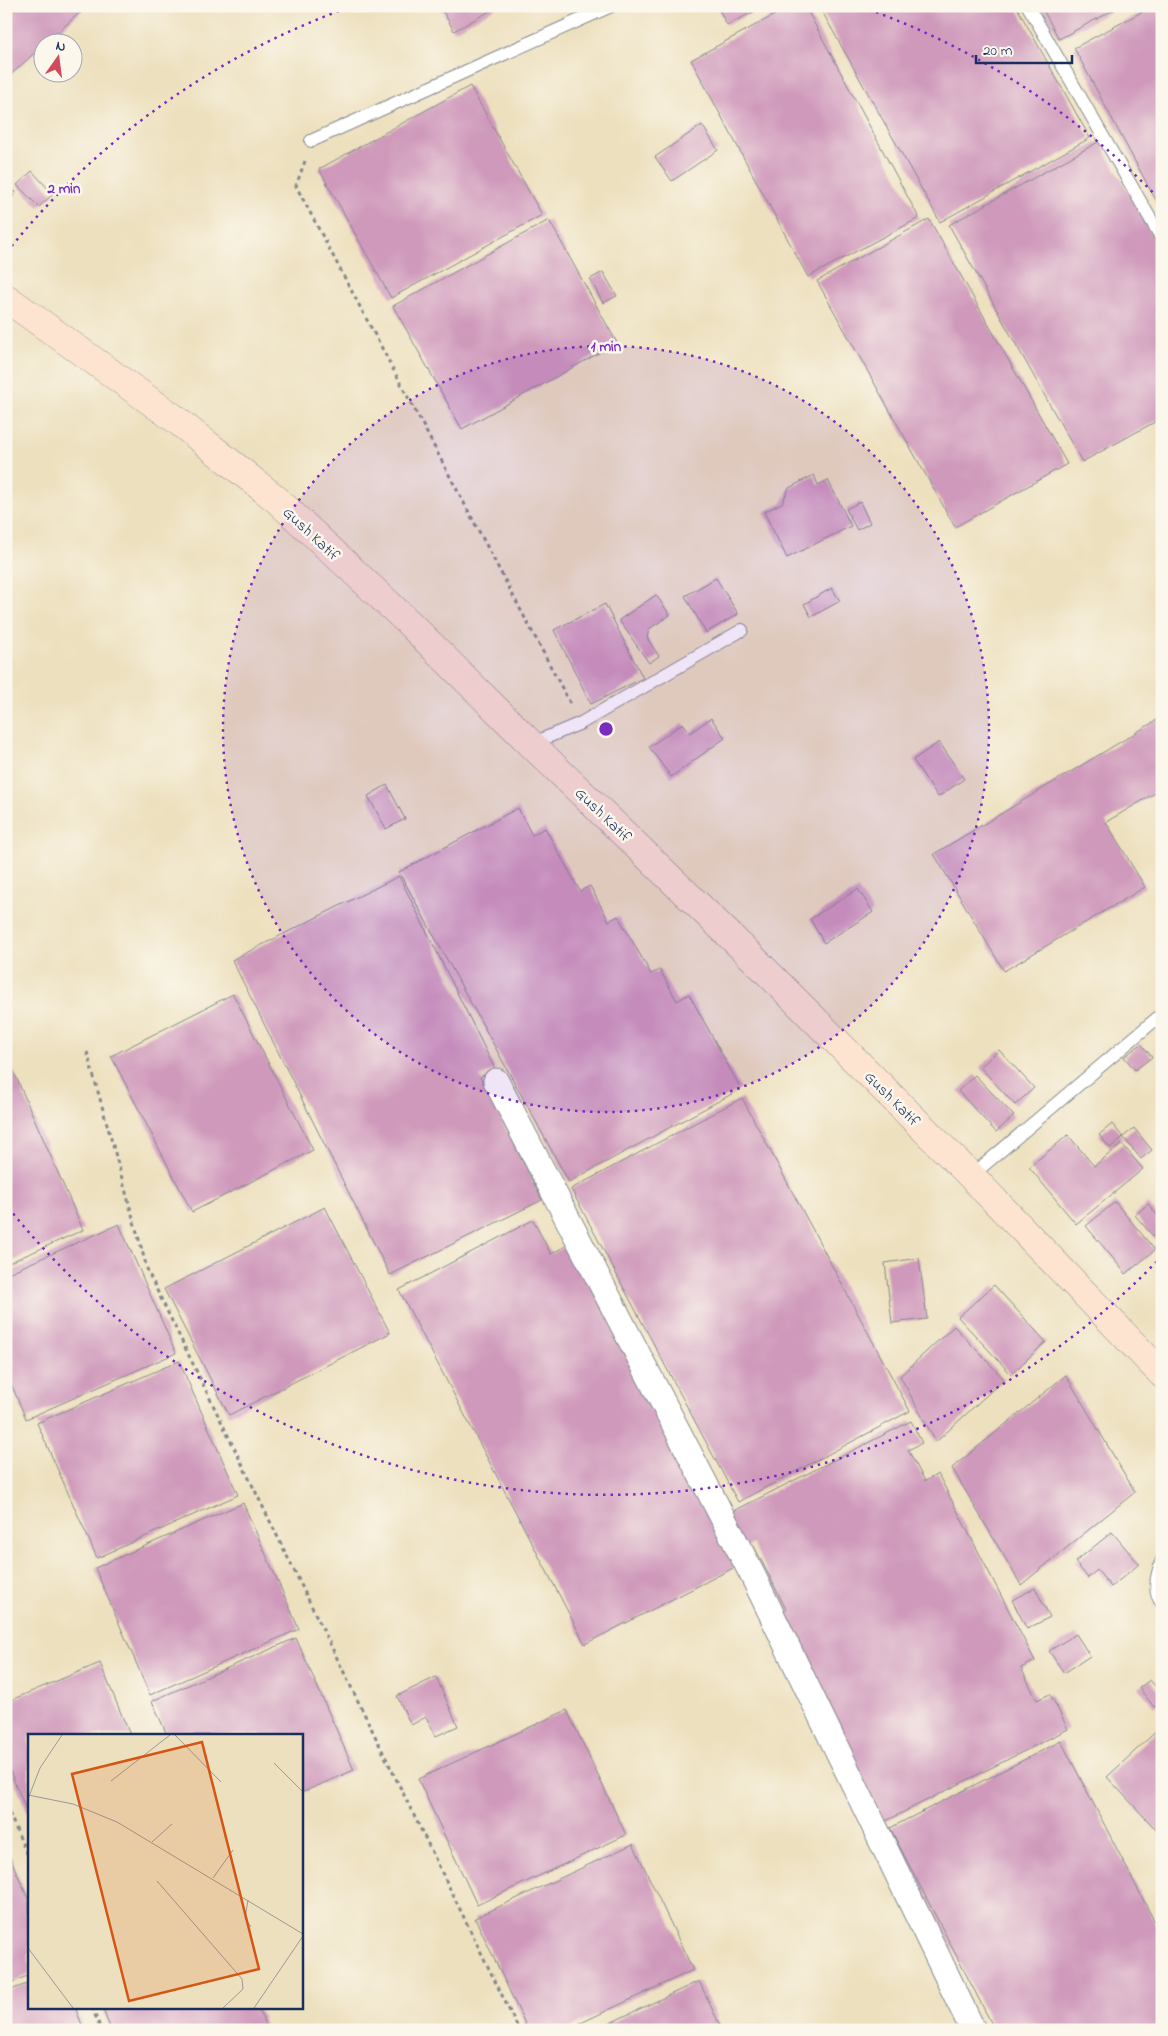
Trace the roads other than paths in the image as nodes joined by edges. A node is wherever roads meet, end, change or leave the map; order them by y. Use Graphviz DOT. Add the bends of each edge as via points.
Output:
graph roads {
  1 [pos="611,6"];
  2 [pos="1028,6"];
  3 [pos="311,141"];
  4 [pos="1162,239"];
  5 [pos="6,298"];
  6 [pos="742,630"];
  7 [pos="531,744"];
  8 [pos="1162,1014"];
  9 [pos="496,1081"];
  10 [pos="971,1176"];
  11 [pos="1162,1374"];
  12 [pos="1162,1560"];
  13 [pos="1162,1603"];
  14 [pos="974,2030"];
  1 -- 3 [label="lane"];
  2 -- 4 [label="lane"];
  5 -- 7 [label="main road, Gush Katif" via="174,418 276,499 409,623"];
  6 -- 7 [label="lane" via="581,723"];
  7 -- 10 [label="main road, Gush Katif" via="749,954"];
  8 -- 10 [label="lane"];
  9 -- 14 [label="street" via="752,1574"];
  10 -- 11 [label="main road, Gush Katif"];
  12 -- 13 [label="lane" via="1156,1576 1157,1597"];
}
